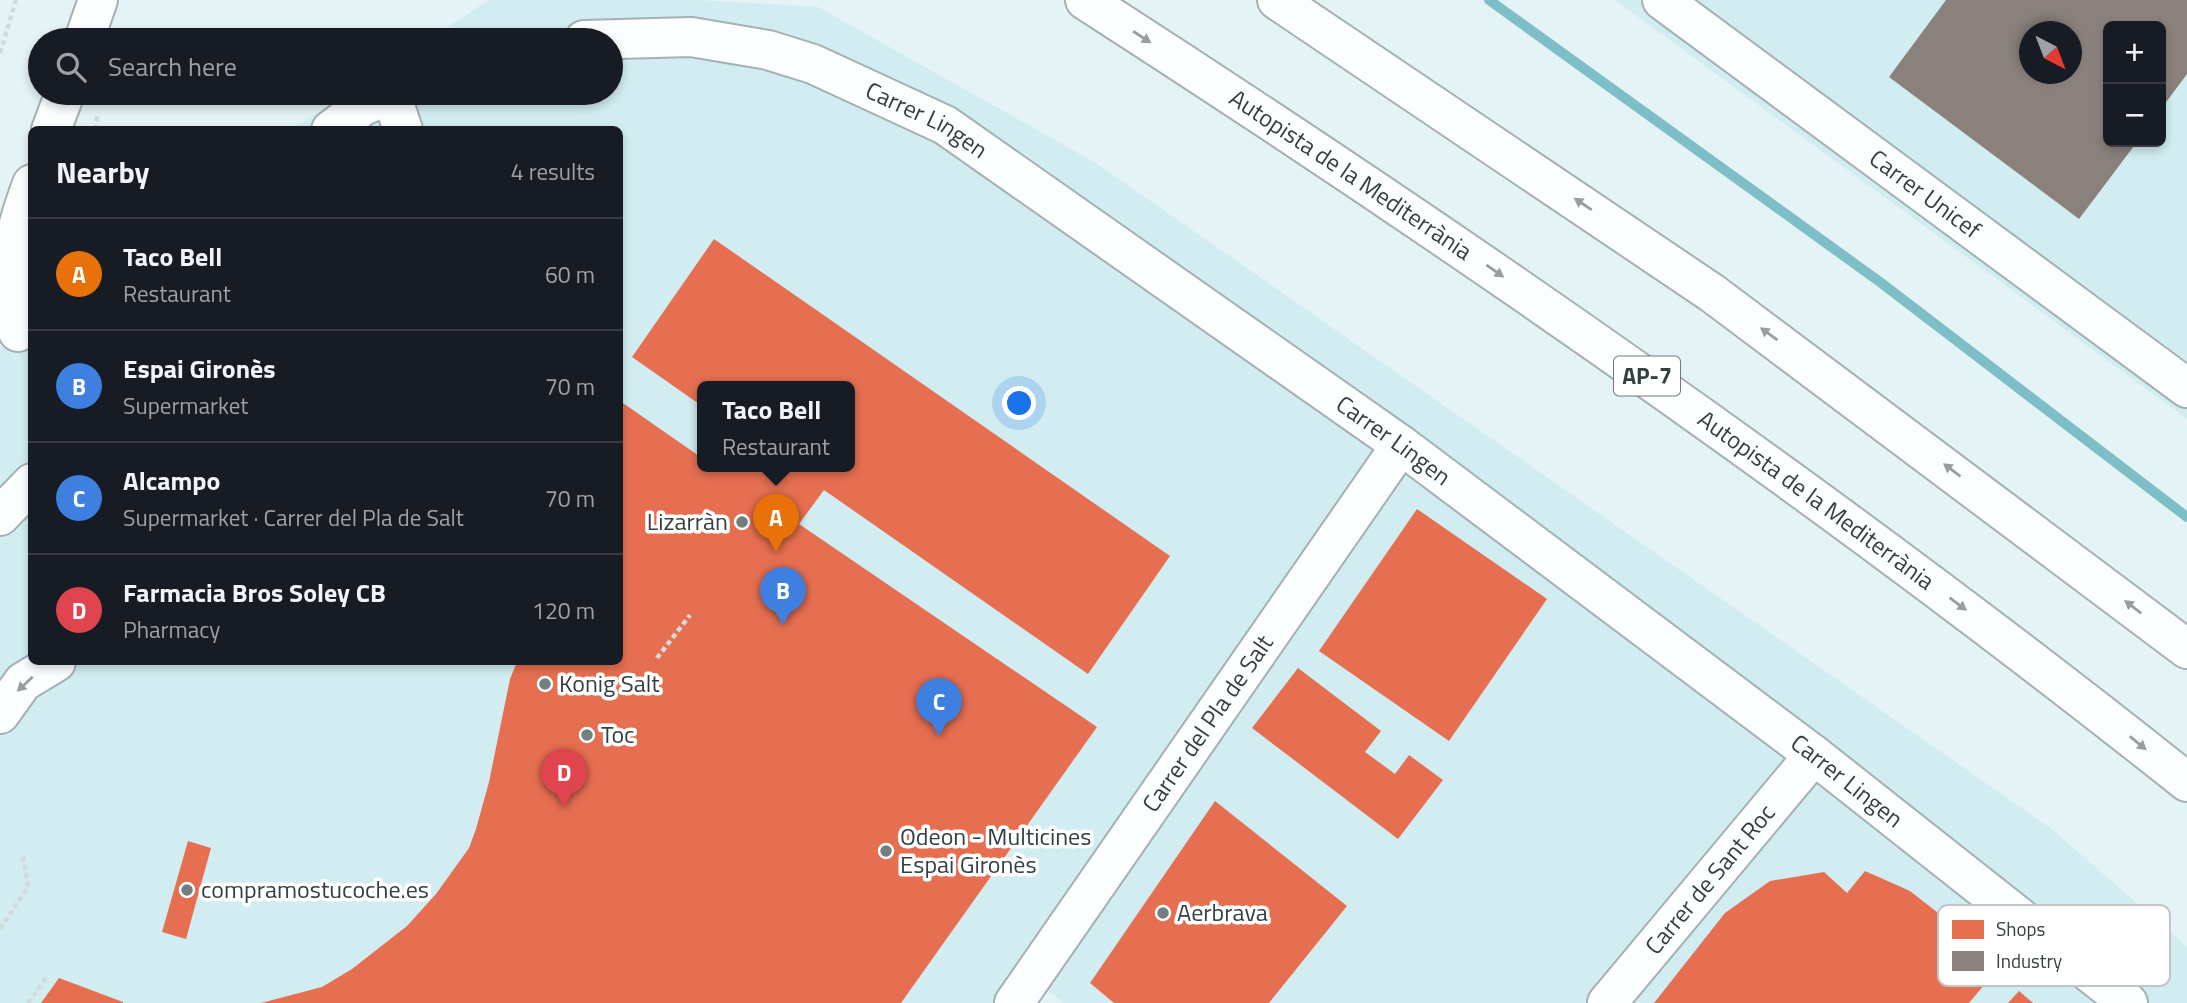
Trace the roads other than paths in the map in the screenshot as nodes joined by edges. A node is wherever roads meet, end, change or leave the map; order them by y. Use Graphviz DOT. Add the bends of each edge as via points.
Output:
graph roads {
  1 [pos="98,0"];
  2 [pos="1085,0"];
  3 [pos="1277,0"];
  4 [pos="1662,0"];
  5 [pos="88,28"];
  6 [pos="623,39"];
  7 [pos="60,105"];
  8 [pos="365,105"];
  9 [pos="396,105"];
  10 [pos="53,126"];
  11 [pos="336,126"];
  12 [pos="402,126"];
  13 [pos="28,193"];
  14 [pos="7,242"];
  15 [pos="17,332"];
  16 [pos="2187,388"];
  17 [pos="1401,445"];
  18 [pos="28,487"];
  19 [pos="0,516"];
  20 [pos="2187,649"];
  21 [pos="51,665"];
  22 [pos="0,714"];
  23 [pos="1814,755"];
  24 [pos="2187,782"];
  25 [pos="2004,905"];
  26 [pos="2106,986"];
  27 [pos="1028,998"];
  28 [pos="1607,1003"];
  29 [pos="2128,1003"];
  1 -- 5 [label="main road"];
  2 -- 24 [label="main road, Autopista de la Mediterrània / AP-7, one-way" via="1645,374 2033,659"];
  20 -- 3 [label="main road, one-way" via="1713,293"];
  4 -- 16 [label="main road, Carrer Unicef"];
  6 -- 17 [label="main road, Carrer Lingen" via="691,37 768,50 813,64 945,125"];
  7 -- 10 [label="main road"];
  8 -- 11 [label="main road"];
  9 -- 12 [label="main road"];
  13 -- 14 [label="main road"];
  14 -- 15 [label="main road"];
  17 -- 23 [label="main road, Carrer Lingen"];
  17 -- 27 [label="main road, Carrer del Pla de Salt"];
  18 -- 19 [label="main road"];
  21 -- 22 [label="main road, one-way" via="23,682"];
  23 -- 25 [label="main road, Carrer Lingen"];
  23 -- 28 [label="main road, Carrer de Sant Roc"];
  26 -- 29 [label="main road, Carrer Lingen"];
}
